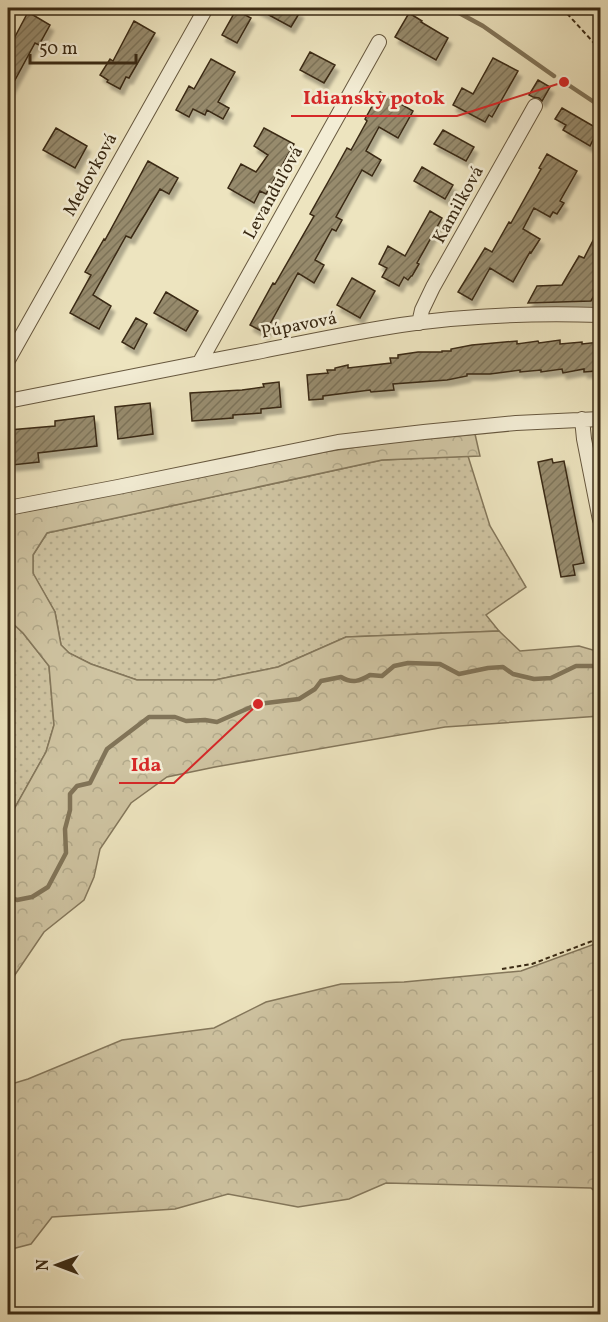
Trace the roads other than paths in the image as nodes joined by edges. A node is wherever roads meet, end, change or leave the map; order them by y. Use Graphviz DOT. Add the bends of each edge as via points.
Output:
graph roads {
  1 [pos="206,8"];
  2 [pos="379,42"];
  3 [pos="535,106"];
  4 [pos="600,315"];
  5 [pos="419,323"];
  6 [pos="8,360"];
  7 [pos="200,362"];
  8 [pos="8,401"];
  9 [pos="582,419"];
  10 [pos="600,419"];
  11 [pos="597,483"];
  12 [pos="8,507"];
  13 [pos="600,520"];
  1 -- 6 [label="street, Medovková"];
  2 -- 7 [label="street, Levanduľová"];
  3 -- 5 [label="street, Kamilková" via="433,287"];
  4 -- 5 [label="street, Púpavová" via="514,315"];
  5 -- 7 [label="street, Púpavová"];
  7 -- 8 [label="street, Púpavová"];
  9 -- 10 [label="street"];
  9 -- 11 [label="street"];
  9 -- 12 [label="street" via="338,442"];
  11 -- 13 [label="street"];
}
